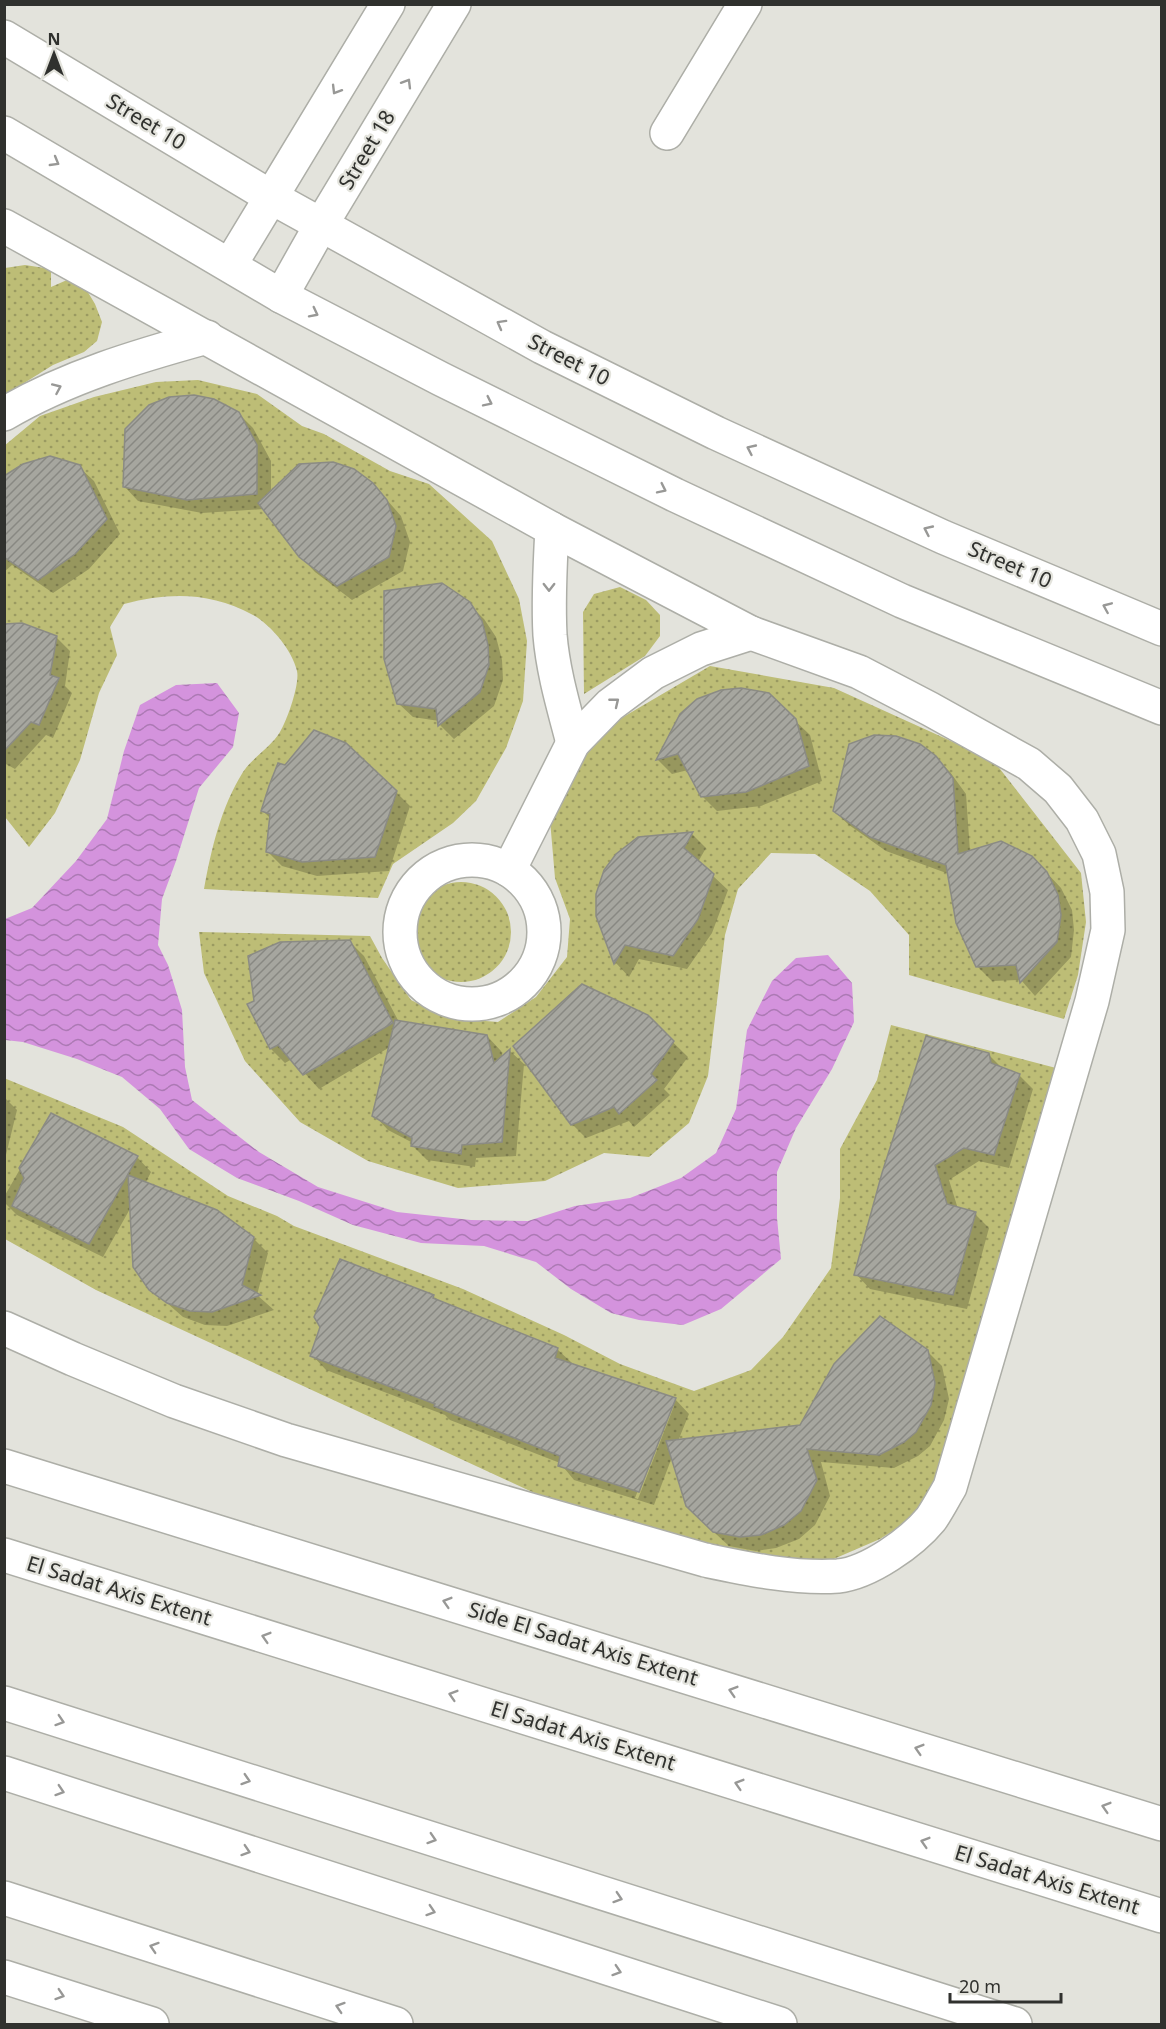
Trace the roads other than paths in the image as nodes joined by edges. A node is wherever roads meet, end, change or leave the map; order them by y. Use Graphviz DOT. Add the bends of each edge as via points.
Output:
graph roads {
  1 [pos="388,4"];
  2 [pos="454,4"];
  3 [pos="745,4"];
  4 [pos="4,37"];
  5 [pos="4,133"];
  6 [pos="667,133"];
  7 [pos="271,197"];
  8 [pos="321,225"];
  9 [pos="4,226"];
  10 [pos="230,265"];
  11 [pos="281,296"];
  12 [pos="207,338"];
  13 [pos="4,414"];
  14 [pos="552,529"];
  15 [pos="1161,629"];
  16 [pos="751,633"];
  17 [pos="1161,708"];
  18 [pos="573,743"];
  19 [pos="509,870"];
  20 [pos="4,1328"];
  21 [pos="4,1466"];
  22 [pos="4,1556"];
  23 [pos="4,1703"];
  24 [pos="4,1773"];
  25 [pos="1161,1824"];
  26 [pos="4,1898"];
  27 [pos="1161,1916"];
  28 [pos="4,1977"];
  29 [pos="152,2025"];
  30 [pos="396,2025"];
  31 [pos="780,2025"];
  32 [pos="1015,2025"];
  1 -- 7 [label="street, one-way"];
  8 -- 2 [label="street, Street 18, one-way"];
  3 -- 6 [label="street"];
  4 -- 7 [label="street, Street 10"];
  5 -- 10 [label="street, one-way"];
  7 -- 8 [label="street, Street 10"];
  7 -- 10 [label="street"];
  8 -- 11 [label="street, Street 18"];
  15 -- 8 [label="street, Street 10, one-way" via="943,537 716,433 542,347"];
  9 -- 12 [label="street"];
  10 -- 11 [label="street"];
  11 -- 17 [label="street, one-way" via="675,495 902,600"];
  13 -- 12 [label="street, one-way" via="105,368"];
  12 -- 14 [label="street"];
  14 -- 16 [label="street"];
  14 -- 18 [label="street, one-way" via="550,637"];
  18 -- 16 [label="street, one-way" via="610,705 653,673 701,649"];
  16 -- 20 [label="street" via="859,672 1029,764 1058,789 1082,820 1099,854 1107,892 1108,930 1092,1001 962,1453 941,1503 906,1544 875,1564 840,1576 797,1575 705,1560 286,1440 174,1401"];
  18 -- 19 [label="street"];
  19 -- 19 [label="street" via="482,861 453,863 427,876 408,898 400,925 404,956 419,982 444,999 475,1005 505,997 529,978 543,950 544,919 531,891"];
  25 -- 21 [label="street, Side El Sadat Axis Extent, one-way"];
  27 -- 22 [label="street, El Sadat Axis Extent, one-way"];
  23 -- 32 [label="street, one-way"];
  24 -- 31 [label="street, one-way"];
  30 -- 26 [label="street, one-way"];
  28 -- 29 [label="street, one-way"];
}
